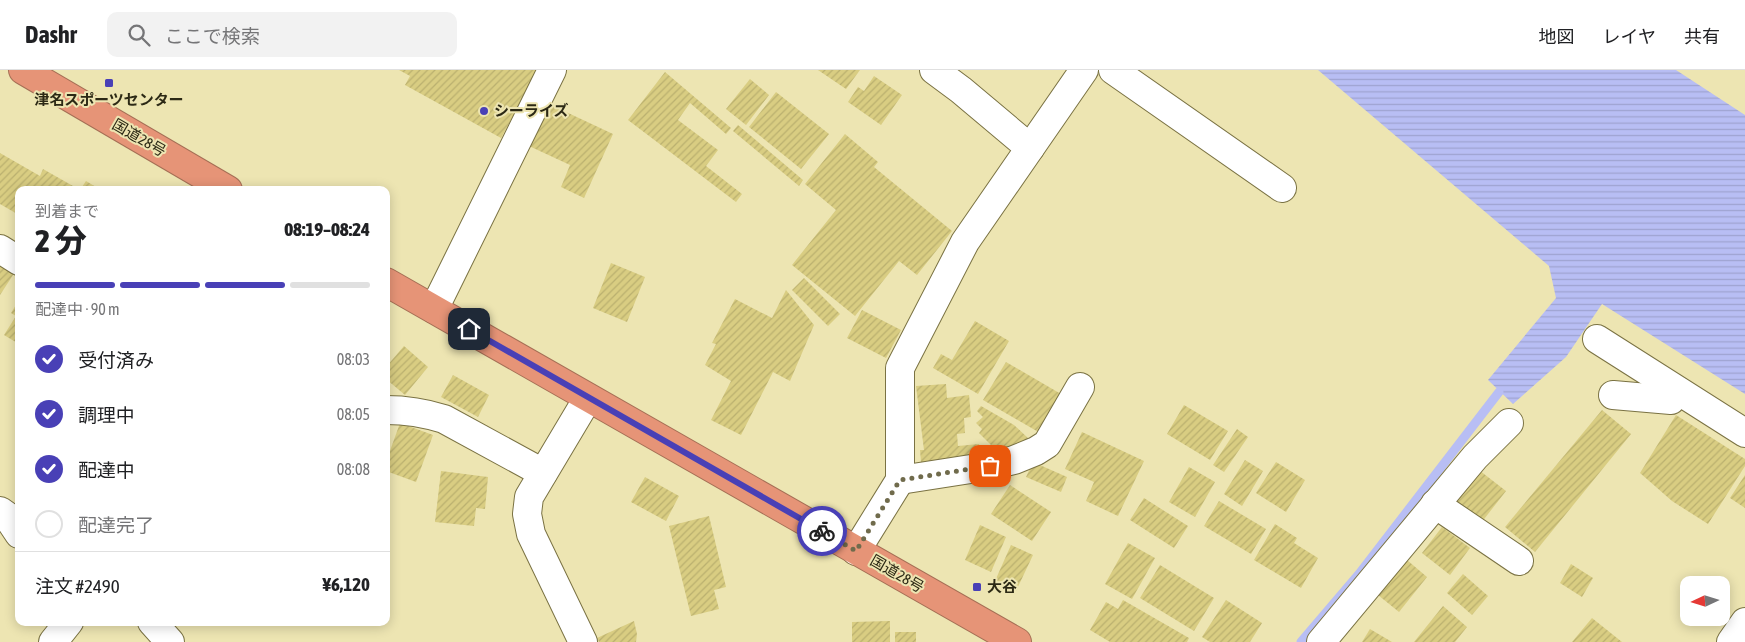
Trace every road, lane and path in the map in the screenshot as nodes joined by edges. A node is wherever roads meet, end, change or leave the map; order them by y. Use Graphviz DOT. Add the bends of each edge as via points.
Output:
graph roads {
  1 [pos="24,70"];
  2 [pos="552,70"];
  3 [pos="934,70"];
  4 [pos="1084,70"];
  5 [pos="1113,70"];
  6 [pos="1030,148"];
  7 [pos="221,186"];
  8 [pos="1282,188"];
  9 [pos="0,249"];
  10 [pos="15,258"];
  11 [pos="390,284"];
  12 [pos="434,309"];
  13 [pos="1597,339"];
  14 [pos="1080,387"];
  15 [pos="1678,391"];
  16 [pos="1613,395"];
  17 [pos="588,398"];
  18 [pos="390,410"];
  19 [pos="1509,422"];
  20 [pos="1745,434"];
  21 [pos="543,473"];
  22 [pos="900,480"];
  23 [pos="1435,504"];
  24 [pos="0,511"];
  25 [pos="15,528"];
  26 [pos="856,551"];
  27 [pos="1519,561"];
  28 [pos="1745,622"];
  29 [pos="66,626"];
  30 [pos="156,626"];
  31 [pos="54,642"];
  32 [pos="170,642"];
  33 [pos="583,642"];
  34 [pos="1017,642"];
  35 [pos="1321,642"];
  36 [pos="1731,642"];
  1 -- 7 [label="highway, 国道28号"];
  2 -- 12 [label="street"];
  3 -- 6 [label="street"];
  4 -- 6 [label="street"];
  5 -- 8 [label="street"];
  6 -- 22 [label="street" via="965,242 900,368"];
  9 -- 10 [label="street"];
  11 -- 12 [label="highway, 国道28号"];
  12 -- 17 [label="highway, 国道28号"];
  13 -- 15 [label="street"];
  14 -- 22 [label="street" via="1047,444 1036,451 990,466"];
  15 -- 16 [label="street" via="1671,400"];
  15 -- 20 [label="street"];
  17 -- 21 [label="street"];
  17 -- 26 [label="highway, 国道28号"];
  18 -- 21 [label="street" via="428,414 444,420"];
  19 -- 23 [label="street"];
  21 -- 33 [label="street" via="529,496 530,534"];
  22 -- 26 [label="street"];
  23 -- 27 [label="street"];
  23 -- 35 [label="street"];
  24 -- 25 [label="street"];
  26 -- 34 [label="highway, 国道28号"];
  28 -- 36 [label="street"];
  29 -- 31 [label="street"];
  30 -- 32 [label="street"];
}
